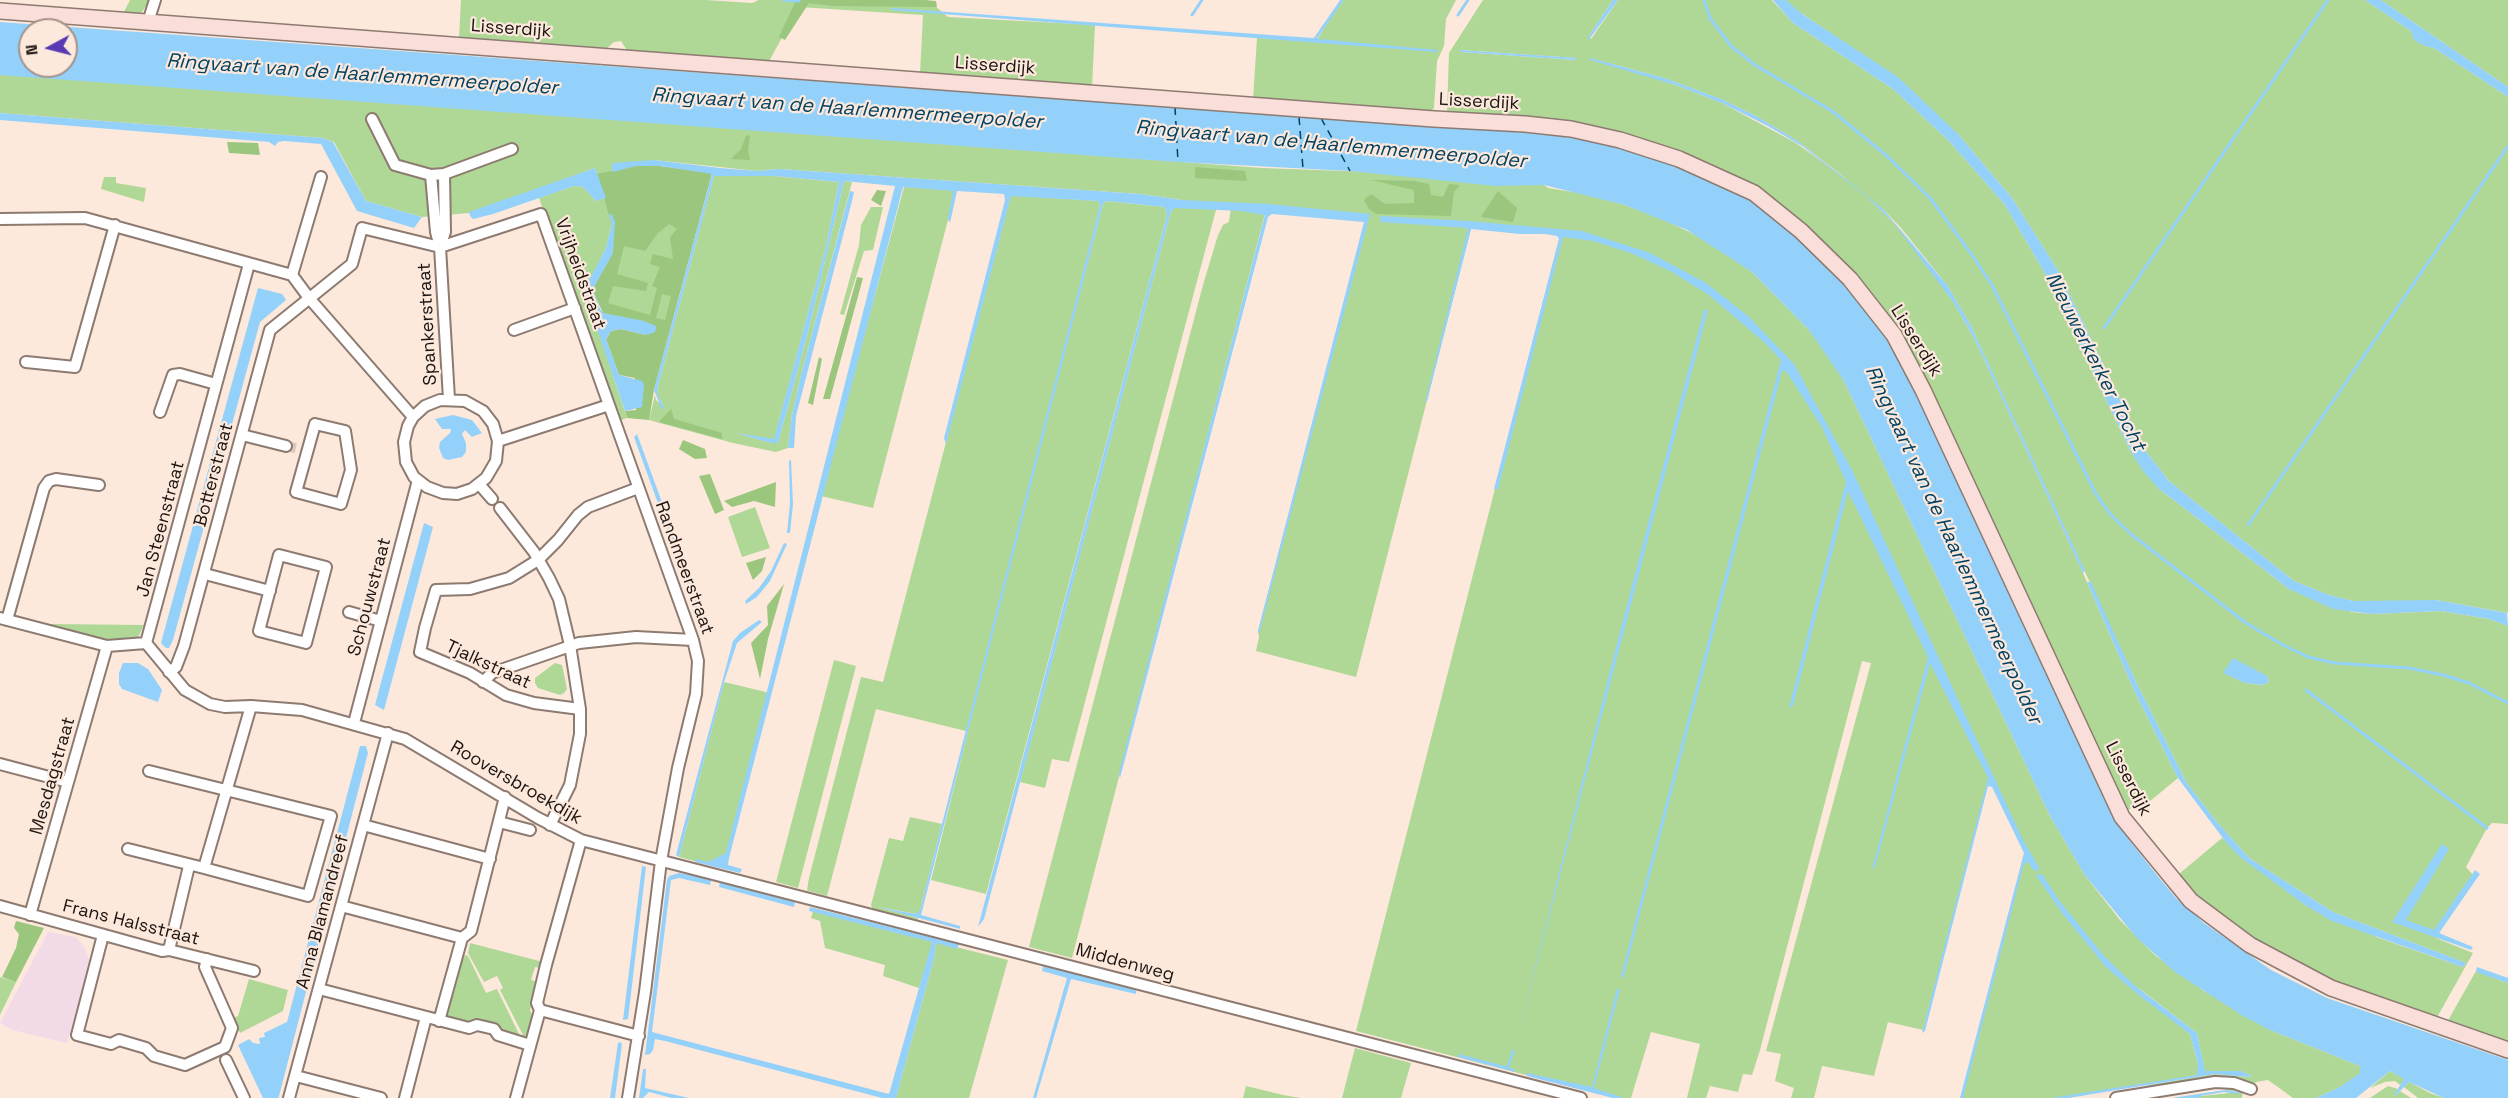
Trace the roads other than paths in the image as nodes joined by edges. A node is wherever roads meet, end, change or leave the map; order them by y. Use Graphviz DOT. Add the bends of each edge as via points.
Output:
graph roads {
  1 [pos="155,0"];
  2 [pos="0,11"];
  3 [pos="148,22"];
  4 [pos="372,119"];
  5 [pos="512,149"];
  6 [pos="444,174"];
  7 [pos="431,175"];
  8 [pos="321,177"];
  9 [pos="0,219"];
  10 [pos="115,225"];
  11 [pos="440,247"];
  12 [pos="244,262"];
  13 [pos="292,275"];
  14 [pos="309,298"];
  15 [pos="575,308"];
  16 [pos="514,330"];
  17 [pos="26,362"];
  18 [pos="216,384"];
  19 [pos="449,399"];
  20 [pos="609,405"];
  21 [pos="160,412"];
  22 [pos="413,417"];
  23 [pos="242,435"];
  24 [pos="498,441"];
  25 [pos="286,446"];
  26 [pos="303,450"];
  27 [pos="418,480"];
  28 [pos="479,484"];
  29 [pos="99,485"];
  30 [pos="638,488"];
  31 [pos="538,560"];
  32 [pos="205,574"];
  33 [pos="270,591"];
  34 [pos="349,612"];
  35 [pos="3,619"];
  36 [pos="381,621"];
  37 [pos="693,640"];
  38 [pos="146,644"];
  39 [pos="570,645"];
  40 [pos="107,646"];
  41 [pos="168,672"];
  42 [pos="483,682"];
  43 [pos="251,706"];
  44 [pos="580,709"];
  45 [pos="354,723"];
  46 [pos="388,733"];
  47 [pos="0,764"];
  48 [pos="148,771"];
  49 [pos="68,782"];
  50 [pos="226,790"];
  51 [pos="505,797"];
  52 [pos="499,822"];
  53 [pos="363,825"];
  54 [pos="550,825"];
  55 [pos="530,830"];
  56 [pos="581,840"];
  57 [pos="128,849"];
  58 [pos="490,859"];
  59 [pos="661,861"];
  60 [pos="189,866"];
  61 [pos="204,868"];
  62 [pos="0,906"];
  63 [pos="341,906"];
  64 [pos="30,915"];
  65 [pos="103,935"];
  66 [pos="462,938"];
  67 [pos="170,950"];
  68 [pos="207,959"];
  69 [pos="254,971"];
  70 [pos="320,989"];
  71 [pos="540,1010"];
  72 [pos="426,1017"];
  73 [pos="439,1021"];
  74 [pos="639,1036"];
  75 [pos="530,1045"];
  76 [pos="2508,1050"];
  77 [pos="224,1054"];
  78 [pos="296,1076"];
  79 [pos="2251,1089"];
  80 [pos="244,1098"];
  81 [pos="289,1098"];
  82 [pos="381,1098"];
  83 [pos="405,1098"];
  84 [pos="516,1098"];
  85 [pos="628,1098"];
  86 [pos="1581,1098"];
  87 [pos="2116,1098"];
  1 -- 3 [label="street"];
  2 -- 3 [label="street, Lisserdijk"];
  3 -- 76 [label="street, Lisserdijk" via="1525,124 1590,133 1678,159 1754,193 1801,231 1850,279 1894,335 2122,817 2191,901 2250,945 2331,988"];
  4 -- 7 [label="street" via="395,165"];
  5 -- 6 [label="street"];
  6 -- 7 [label="street"];
  6 -- 11 [label="street, Spankerstraat" via="445,232"];
  7 -- 11 [label="street, Spankerstraat"];
  8 -- 13 [label="street"];
  9 -- 10 [label="street" via="85,218"];
  10 -- 12 [label="street"];
  10 -- 17 [label="street" via="75,367"];
  11 -- 14 [label="street" via="362,228 352,264"];
  11 -- 15 [label="street, Vrijheidstraat" via="541,214"];
  11 -- 19 [label="street, Spankerstraat"];
  12 -- 13 [label="street"];
  12 -- 18 [label="street, Jan Steenstraat"];
  13 -- 14 [label="street"];
  14 -- 22 [label="street"];
  14 -- 23 [label="street, Botterstraat" via="270,330"];
  15 -- 16 [label="street"];
  15 -- 20 [label="street, Vrijheidstraat"];
  18 -- 21 [label="street" via="173,375"];
  18 -- 38 [label="street, Jan Steenstraat"];
  19 -- 22 [label="street" via="425,406"];
  19 -- 24 [label="street" via="465,401 483,411 493,424"];
  20 -- 24 [label="street"];
  20 -- 30 [label="street, Randmeerstraat"];
  22 -- 27 [label="street" via="404,442 406,462"];
  23 -- 25 [label="street"];
  23 -- 32 [label="street, Botterstraat"];
  24 -- 28 [label="street" via="496,461"];
  26 -- 26 [label="street" via="296,492 341,504 351,470 345,431 315,424"];
  27 -- 28 [label="street" via="443,493 457,494"];
  27 -- 36 [label="street, Schouwstraat"];
  28 -- 31 [label="street"];
  29 -- 35 [label="street" via="56,479 44,488"];
  30 -- 31 [label="street" via="578,514"];
  30 -- 37 [label="street, Randmeerstraat"];
  31 -- 39 [label="street" via="559,599"];
  31 -- 42 [label="street, Tjalkstraat" via="494,583 470,589 436,590 420,652"];
  32 -- 33 [label="street"];
  32 -- 41 [label="street, Botterstraat" via="184,646 176,667"];
  33 -- 33 [label="street" via="260,631 306,643 326,567 279,555"];
  34 -- 36 [label="street"];
  35 -- 40 [label="street"];
  36 -- 45 [label="street, Schouwstraat"];
  37 -- 39 [label="street" via="636,637"];
  37 -- 59 [label="street, Randmeerstraat" via="698,686"];
  38 -- 40 [label="street"];
  38 -- 41 [label="street, Rooversbroekdijk"];
  39 -- 42 [label="street" via="492,673"];
  39 -- 44 [label="street"];
  40 -- 49 [label="street, Mesdagstraat"];
  41 -- 43 [label="street, Rooversbroekdijk" via="185,690 210,704"];
  42 -- 44 [label="street, Tjalkstraat" via="528,702"];
  43 -- 45 [label="street, Rooversbroekdijk" via="302,710"];
  43 -- 50 [label="street"];
  44 -- 54 [label="street" via="580,734 570,785"];
  45 -- 46 [label="street, Rooversbroekdijk"];
  46 -- 51 [label="street, Rooversbroekdijk" via="422,747"];
  46 -- 53 [label="street, Anna Blamandreef"];
  47 -- 49 [label="street"];
  48 -- 50 [label="street"];
  49 -- 64 [label="street, Mesdagstraat"];
  50 -- 61 [label="street"];
  50 -- 61 [label="street" via="331,816 308,896"];
  51 -- 52 [label="street"];
  51 -- 54 [label="street, Rooversbroekdijk"];
  52 -- 55 [label="street"];
  52 -- 58 [label="street"];
  53 -- 58 [label="street"];
  53 -- 63 [label="street, Anna Blamandreef"];
  54 -- 56 [label="street, Rooversbroekdijk"];
  56 -- 59 [label="street, Rooversbroekdijk"];
  56 -- 71 [label="street" via="537,1003"];
  57 -- 60 [label="street"];
  58 -- 66 [label="street" via="471,931"];
  59 -- 74 [label="street"];
  59 -- 86 [label="street, Middenweg"];
  60 -- 61 [label="street"];
  60 -- 67 [label="street"];
  62 -- 64 [label="street, Frans Halsstraat"];
  63 -- 66 [label="street"];
  63 -- 70 [label="street, Anna Blamandreef"];
  64 -- 65 [label="street, Frans Halsstraat"];
  65 -- 67 [label="street, Frans Halsstraat"];
  65 -- 77 [label="street" via="77,1035 111,1044 118,1040 129,1043 184,1065"];
  66 -- 73 [label="street"];
  67 -- 68 [label="street, Frans Halsstraat"];
  68 -- 69 [label="street, Frans Halsstraat"];
  68 -- 77 [label="street" via="205,967 232,1028"];
  70 -- 72 [label="street"];
  70 -- 78 [label="street, Anna Blamandreef"];
  71 -- 74 [label="street"];
  71 -- 75 [label="street"];
  72 -- 73 [label="street"];
  72 -- 83 [label="street"];
  73 -- 75 [label="street" via="494,1029 498,1035"];
  74 -- 85 [label="street"];
  75 -- 84 [label="street"];
  77 -- 80 [label="street"];
  78 -- 81 [label="street, Anna Blamandreef"];
  78 -- 82 [label="street"];
  79 -- 87 [label="street" via="2234,1083 2215,1083"];
}
